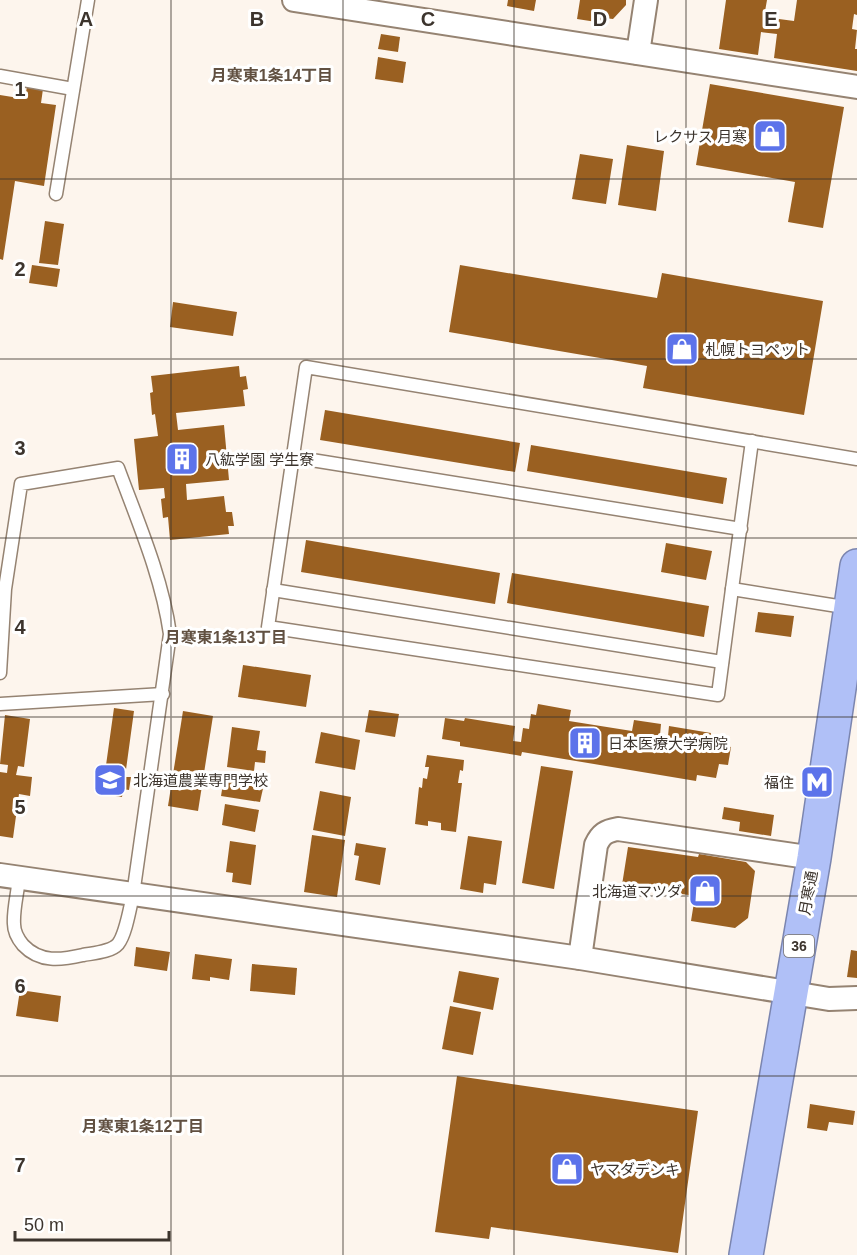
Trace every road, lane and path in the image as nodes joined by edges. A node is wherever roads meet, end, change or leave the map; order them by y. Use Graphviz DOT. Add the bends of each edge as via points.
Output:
graph roads {
  1 [pos="88,0"];
  2 [pos="294,0"];
  3 [pos="646,0"];
  4 [pos="329,3"];
  5 [pos="638,53"];
  6 [pos="0,76"];
  7 [pos="857,87"];
  8 [pos="74,89"];
  9 [pos="57,194"];
  10 [pos="752,441"];
  11 [pos="293,457"];
  12 [pos="857,459"];
  13 [pos="741,529"];
  14 [pos="857,566"];
  15 [pos="732,589"];
  16 [pos="273,590"];
  17 [pos="851,608"];
  18 [pos="722,662"];
  19 [pos="0,673"];
  20 [pos="163,694"];
  21 [pos="0,704"];
  22 [pos="814,858"];
  23 [pos="10,876"];
  24 [pos="133,895"];
  25 [pos="580,958"];
  26 [pos="790,993"];
  27 [pos="857,998"];
  28 [pos="746,1255"];
  1 -- 8 [label="lane"];
  2 -- 4 [label="street"];
  3 -- 5 [label="street"];
  4 -- 5 [label="street"];
  5 -- 7 [label="street"];
  6 -- 8 [label="lane"];
  8 -- 9 [label="lane"];
  10 -- 11 [label="lane" via="306,367"];
  10 -- 12 [label="lane"];
  10 -- 13 [label="lane"];
  11 -- 13 [label="lane"];
  11 -- 16 [label="lane"];
  13 -- 15 [label="lane"];
  14 -- 17 [label="highway, 月寒通 / 36"];
  15 -- 17 [label="lane"];
  15 -- 18 [label="lane"];
  16 -- 18 [label="lane"];
  16 -- 18 [label="lane" via="268,627 718,695"];
  17 -- 22 [label="highway, 月寒通 / 36"];
  19 -- 20 [label="lane" via="5,589 21,484 118,468 166,609 170,634"];
  20 -- 21 [label="lane"];
  20 -- 24 [label="lane"];
  22 -- 25 [label="street" via="609,830 596,845"];
  22 -- 26 [label="highway, 月寒通 / 36"];
  23 -- 24 [label="street"];
  23 -- 24 [label="lane" via="17,938 37,956 51,960 110,949 118,944"];
  24 -- 25 [label="street"];
  25 -- 26 [label="street"];
  26 -- 27 [label="street" via="829,999"];
  26 -- 28 [label="highway, 月寒通 / 36"];
}
